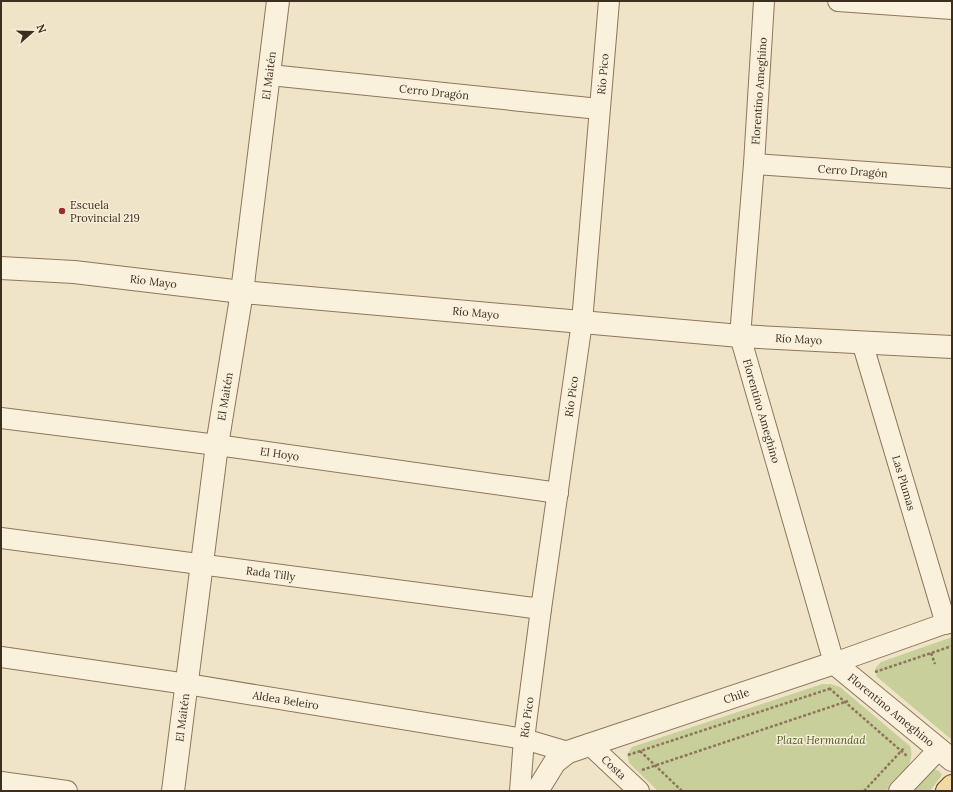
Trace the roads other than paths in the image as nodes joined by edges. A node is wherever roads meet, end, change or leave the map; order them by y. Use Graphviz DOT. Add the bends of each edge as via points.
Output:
graph roads {
  1 [pos="278,1"];
  2 [pos="609,1"];
  3 [pos="764,1"];
  4 [pos="838,1"];
  5 [pos="952,9"];
  6 [pos="270,75"];
  7 [pos="599,109"];
  8 [pos="754,164"];
  9 [pos="952,178"];
  10 [pos="1,268"];
  11 [pos="242,292"];
  12 [pos="582,322"];
  13 [pos="740,336"];
  14 [pos="862,342"];
  15 [pos="952,347"];
  16 [pos="1,418"];
  17 [pos="217,445"];
  18 [pos="558,493"];
  19 [pos="1,538"];
  20 [pos="202,564"];
  21 [pos="541,609"];
  22 [pos="949,623"];
  23 [pos="1,657"];
  24 [pos="834,663"];
  25 [pos="187,684"];
  26 [pos="524,739"];
  27 [pos="589,744"];
  28 [pos="568,752"];
  29 [pos="945,754"];
  30 [pos="1,782"];
  31 [pos="952,786"];
  32 [pos="67,791"];
  33 [pos="173,791"];
  34 [pos="520,791"];
  35 [pos="537,791"];
  36 [pos="639,791"];
  37 [pos="899,791"];
  38 [pos="947,791"];
  1 -- 6 [label="street, El Maitén"];
  2 -- 7 [label="street, Río Pico"];
  3 -- 8 [label="street, Florentino Ameghino"];
  4 -- 5 [label="street"];
  6 -- 7 [label="street, Cerro Dragón"];
  6 -- 11 [label="street, El Maitén"];
  7 -- 12 [label="street, Río Pico"];
  8 -- 9 [label="street, Cerro Dragón"];
  8 -- 13 [label="street, Florentino Ameghino"];
  10 -- 11 [label="street, Río Mayo" via="74,272"];
  11 -- 12 [label="street, Río Mayo"];
  11 -- 17 [label="street, El Maitén"];
  12 -- 13 [label="street, Río Mayo"];
  12 -- 18 [label="street, Río Pico"];
  13 -- 14 [label="street, Río Mayo"];
  13 -- 24 [label="street, Florentino Ameghino"];
  14 -- 15 [label="street, Río Mayo"];
  14 -- 22 [label="street, Las Plumas"];
  16 -- 17 [label="street, El Hoyo"];
  17 -- 18 [label="street, El Hoyo"];
  17 -- 20 [label="street, El Maitén"];
  18 -- 21 [label="street, Río Pico"];
  19 -- 20 [label="street, Rada Tilly"];
  20 -- 21 [label="street, Rada Tilly"];
  20 -- 25 [label="street, El Maitén"];
  21 -- 26 [label="street, Río Pico"];
  22 -- 24 [label="street, Chile"];
  23 -- 25 [label="street, Aldea Beleiro"];
  24 -- 27 [label="street, Chile"];
  24 -- 29 [label="street, Florentino Ameghino"];
  25 -- 26 [label="street, Aldea Beleiro"];
  25 -- 33 [label="street, El Maitén"];
  26 -- 28 [label="street, Aldea Beleiro"];
  26 -- 34 [label="street, Río Pico"];
  27 -- 28 [label="street, Chile"];
  27 -- 36 [label="street, Costa"];
  28 -- 35 [label="street, Chile" via="555,762"];
  29 -- 37 [label="street" via="920,768"];
  30 -- 32 [label="street"];
  31 -- 38 [label="main road"];
}
